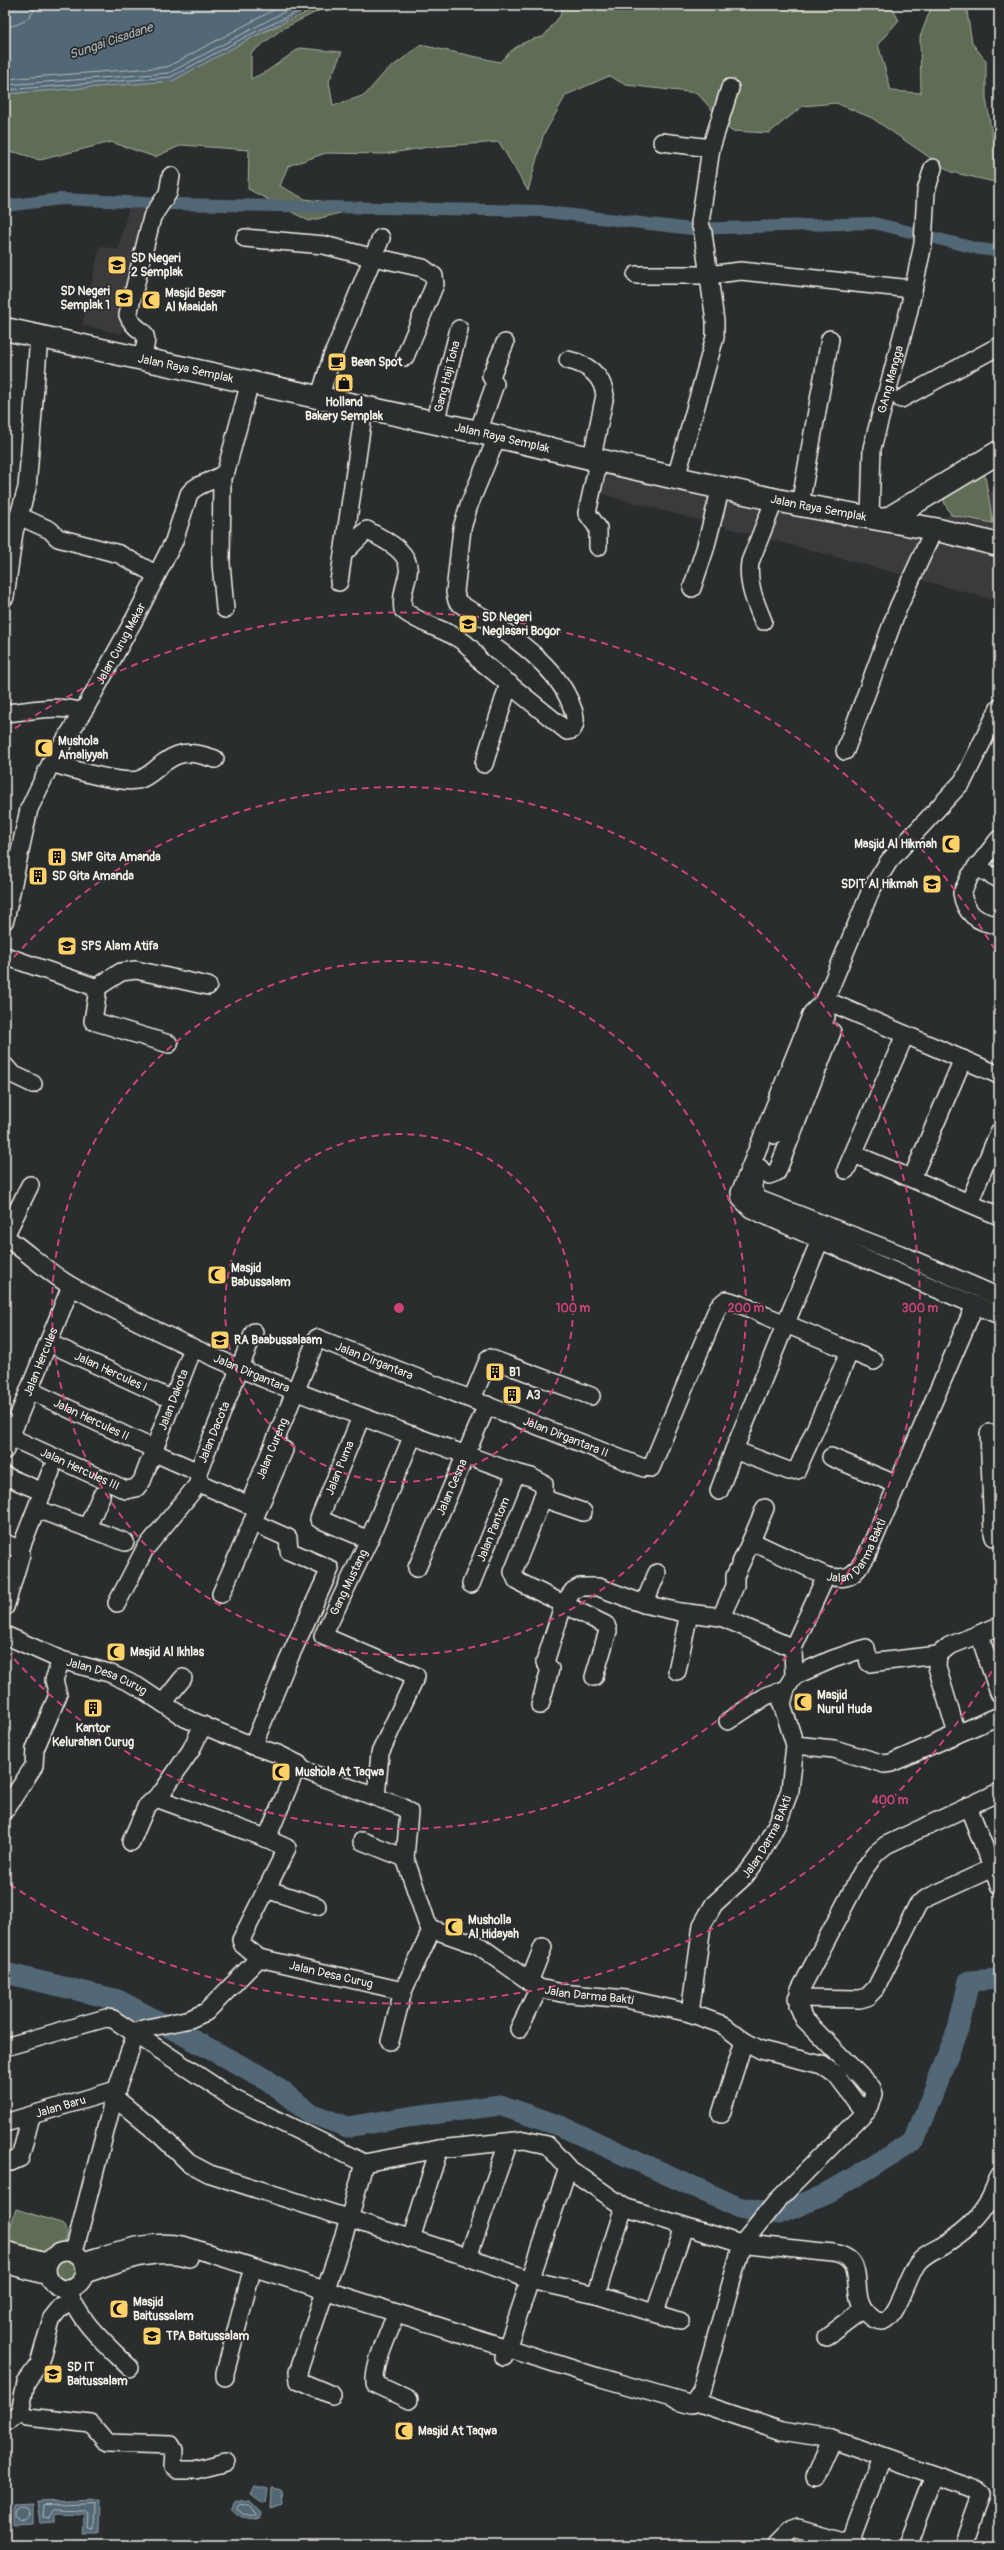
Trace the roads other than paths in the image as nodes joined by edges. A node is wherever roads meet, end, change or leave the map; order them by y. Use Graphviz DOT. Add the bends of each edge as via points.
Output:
graph roads {
  1 [pos="730,88"];
  2 [pos="662,142"];
  3 [pos="711,148"];
  4 [pos="932,168"];
  5 [pos="171,176"];
  6 [pos="245,238"];
  7 [pos="381,238"];
  8 [pos="374,257"];
  9 [pos="636,275"];
  10 [pos="708,275"];
  11 [pos="912,289"];
  12 [pos="5,329"];
  13 [pos="459,329"];
  14 [pos="39,337"];
  15 [pos="830,339"];
  16 [pos="505,343"];
  17 [pos="999,346"];
  18 [pos="405,357"];
  19 [pos="142,358"];
  20 [pos="568,360"];
  21 [pos="250,382"];
  22 [pos="319,399"];
  23 [pos="900,399"];
  24 [pos="364,409"];
  25 [pos="435,423"];
  26 [pos="487,434"];
  27 [pos="999,452"];
  28 [pos="596,458"];
  29 [pos="222,476"];
  30 [pos="676,478"];
  31 [pos="720,487"];
  32 [pos="932,491"];
  33 [pos="775,499"];
  34 [pos="800,504"];
  35 [pos="19,516"];
  36 [pos="878,518"];
  37 [pos="934,529"];
  38 [pos="999,545"];
  39 [pos="598,547"];
  40 [pos="344,553"];
  41 [pos="155,574"];
  42 [pos="339,582"];
  43 [pos="692,588"];
  44 [pos="5,598"];
  45 [pos="224,609"];
  46 [pos="762,621"];
  47 [pos="509,683"];
  48 [pos="999,708"];
  49 [pos="82,712"];
  50 [pos="5,713"];
  51 [pos="845,751"];
  52 [pos="215,759"];
  53 [pos="51,763"];
  54 [pos="484,764"];
  55 [pos="999,839"];
  56 [pos="976,867"];
  57 [pos="999,879"];
  58 [pos="5,920"];
  59 [pos="999,925"];
  60 [pos="5,956"];
  61 [pos="208,986"];
  62 [pos="96,988"];
  63 [pos="825,1000"];
  64 [pos="905,1035"];
  65 [pos="169,1044"];
  66 [pos="963,1059"];
  67 [pos="5,1066"];
  68 [pos="999,1075"];
  69 [pos="33,1084"];
  70 [pos="999,1132"];
  71 [pos="854,1154"];
  72 [pos="846,1170"];
  73 [pos="912,1178"];
  74 [pos="30,1185"];
  75 [pos="969,1203"];
  76 [pos="999,1216"];
  77 [pos="5,1236"];
  78 [pos="820,1240"];
  79 [pos="900,1254"];
  80 [pos="893,1271"];
  81 [pos="71,1286"];
  82 [pos="999,1297"];
  83 [pos="975,1305"];
  84 [pos="999,1315"];
  85 [pos="786,1324"];
  86 [pos="254,1332"];
  87 [pos="49,1342"];
  88 [pos="193,1348"];
  89 [pos="850,1351"];
  90 [pos="874,1361"];
  91 [pos="239,1369"];
  92 [pos="29,1390"];
  93 [pos="301,1395"];
  94 [pos="592,1396"];
  95 [pos="174,1400"];
  96 [pos="480,1402"];
  97 [pos="361,1417"];
  98 [pos="989,1434"];
  99 [pos="413,1435"];
  100 [pos="8,1443"];
  101 [pos="153,1450"];
  102 [pos="734,1450"];
  103 [pos="465,1454"];
  104 [pos="831,1457"];
  105 [pos="51,1471"];
  106 [pos="516,1474"];
  107 [pos="5,1476"];
  108 [pos="198,1478"];
  109 [pos="898,1485"];
  110 [pos="719,1490"];
  111 [pos="43,1492"];
  112 [pos="102,1496"];
  113 [pos="542,1498"];
  114 [pos="255,1504"];
  115 [pos="765,1508"];
  116 [pos="36,1509"];
  117 [pos="583,1512"];
  118 [pos="252,1522"];
  119 [pos="87,1528"];
  120 [pos="999,1537"];
  121 [pos="369,1540"];
  122 [pos="751,1541"];
  123 [pos="125,1542"];
  124 [pos="12,1546"];
  125 [pos="416,1568"];
  126 [pos="657,1573"];
  127 [pos="826,1576"];
  128 [pos="470,1584"];
  129 [pos="221,1594"];
  130 [pos="117,1603"];
  131 [pos="564,1603"];
  132 [pos="644,1604"];
  133 [pos="5,1607"];
  134 [pos="689,1613"];
  135 [pos="721,1617"];
  136 [pos="999,1626"];
  137 [pos="979,1634"];
  138 [pos="5,1635"];
  139 [pos="792,1648"];
  140 [pos="938,1655"];
  141 [pos="61,1660"];
  142 [pos="677,1671"];
  143 [pos="594,1677"];
  144 [pos="183,1678"];
  145 [pos="790,1683"];
  146 [pos="999,1693"];
  147 [pos="163,1703"];
  148 [pos="540,1705"];
  149 [pos="999,1716"];
  150 [pos="728,1722"];
  151 [pos="203,1725"];
  152 [pos="957,1734"];
  153 [pos="795,1745"];
  154 [pos="253,1746"];
  155 [pos="298,1764"];
  156 [pos="999,1792"];
  157 [pos="376,1797"];
  158 [pos="156,1798"];
  159 [pos="968,1806"];
  160 [pos="5,1810"];
  161 [pos="267,1838"];
  162 [pos="362,1841"];
  163 [pos="131,1842"];
  164 [pos="405,1858"];
  165 [pos="995,1867"];
  166 [pos="999,1885"];
  167 [pos="266,1889"];
  168 [pos="317,1906"];
  169 [pos="432,1929"];
  170 [pos="543,1947"];
  171 [pos="259,1958"];
  172 [pos="534,1985"];
  173 [pos="403,1991"];
  174 [pos="797,1998"];
  175 [pos="690,2013"];
  176 [pos="519,2029"];
  177 [pos="140,2031"];
  178 [pos="390,2040"];
  179 [pos="744,2041"];
  180 [pos="5,2047"];
  181 [pos="115,2094"];
  182 [pos="864,2112"];
  183 [pos="721,2114"];
  184 [pos="31,2116"];
  185 [pos="5,2123"];
  186 [pos="508,2143"];
  187 [pos="440,2150"];
  188 [pos="5,2160"];
  189 [pos="364,2164"];
  190 [pos="568,2168"];
  191 [pos="999,2175"];
  192 [pos="995,2199"];
  193 [pos="624,2207"];
  194 [pos="349,2220"];
  195 [pos="684,2227"];
  196 [pos="411,2238"];
  197 [pos="748,2245"];
  198 [pos="5,2250"];
  199 [pos="468,2257"];
  200 [pos="81,2262"];
  201 [pos="5,2264"];
  202 [pos="48,2269"];
  203 [pos="250,2278"];
  204 [pos="530,2280"];
  205 [pos="70,2294"];
  206 [pos="596,2294"];
  207 [pos="322,2295"];
  208 [pos="863,2309"];
  209 [pos="655,2312"];
  210 [pos="680,2321"];
  211 [pos="392,2324"];
  212 [pos="432,2330"];
  213 [pos="826,2337"];
  214 [pos="506,2353"];
  215 [pos="130,2368"];
  216 [pos="225,2377"];
  217 [pos="332,2395"];
  218 [pos="409,2400"];
  219 [pos="700,2403"];
  220 [pos="12,2416"];
  221 [pos="832,2439"];
  222 [pos="882,2458"];
  223 [pos="226,2462"];
  224 [pos="934,2476"];
  225 [pos="815,2477"];
  226 [pos="854,2544"];
  227 [pos="776,2545"];
  228 [pos="907,2545"];
  229 [pos="963,2545"];
  1 -- 3 [label="street"];
  2 -- 3 [label="street"];
  3 -- 10 [label="street" via="702,228"];
  4 -- 11 [label="street, GAng Mangga" via="926,191 924,237"];
  5 -- 19 [label="street" via="168,193 152,217 128,316 145,333 146,344"];
  6 -- 8 [label="street" via="324,245"];
  7 -- 8 [label="street"];
  8 -- 18 [label="street" via="423,268 434,276 434,284"];
  8 -- 22 [label="street" via="332,357"];
  9 -- 10 [label="street"];
  10 -- 11 [label="street" via="741,271"];
  10 -- 30 [label="street" via="715,321 714,337"];
  11 -- 36 [label="street, GAng Mangga" via="908,314 872,448"];
  12 -- 14 [label="main road, Jalan Raya Semplak"];
  13 -- 25 [label="street, Gang Haji Toha"];
  14 -- 19 [label="main road, Jalan Raya Semplak"];
  14 -- 35 [label="street" via="27,488"];
  15 -- 34 [label="street"];
  16 -- 26 [label="street" via="491,376 495,384"];
  17 -- 23 [label="street"];
  19 -- 21 [label="main road, Jalan Raya Semplak"];
  20 -- 28 [label="street" via="583,363 591,369 604,389"];
  21 -- 22 [label="main road, Jalan Raya Semplak"];
  21 -- 29 [label="street" via="226,471"];
  22 -- 24 [label="main road, Jalan Raya Semplak"];
  24 -- 25 [label="main road, Jalan Raya Semplak"];
  24 -- 40 [label="street"];
  25 -- 26 [label="main road, Jalan Raya Semplak"];
  26 -- 28 [label="main road, Jalan Raya Semplak"];
  26 -- 47 [label="street" via="462,528 455,592 457,601 490,622 552,671 570,702 574,713 574,728 567,731"];
  27 -- 32 [label="main road"];
  28 -- 30 [label="main road, Jalan Raya Semplak"];
  28 -- 39 [label="street" via="587,513 598,528"];
  29 -- 41 [label="street, Jalan Curug Mekar" via="194,488 189,494 174,541"];
  29 -- 45 [label="street" via="221,563"];
  30 -- 31 [label="main road, Jalan Raya Semplak"];
  31 -- 33 [label="main road, Jalan Raya Semplak"];
  31 -- 43 [label="street" via="705,549"];
  32 -- 36 [label="main road"];
  32 -- 37 [label="main road" via="927,506 928,517"];
  33 -- 34 [label="main road, Jalan Raya Semplak"];
  33 -- 46 [label="street" via="750,562 752,592"];
  34 -- 36 [label="main road, Jalan Raya Semplak"];
  35 -- 41 [label="street" via="50,530 58,538 119,554"];
  35 -- 44 [label="street" via="14,532"];
  36 -- 37 [label="main road, Jalan Raya Semplak"];
  37 -- 38 [label="main road, Jalan Raya Semplak"];
  37 -- 51 [label="street" via="898,608"];
  40 -- 42 [label="street"];
  40 -- 47 [label="street" via="367,530 400,551 406,557 408,568 403,589 403,610 460,641"];
  41 -- 49 [label="street, Jalan Curug Mekar" via="116,655"];
  47 -- 54 [label="street"];
  48 -- 63 [label="street" via="963,781 889,861 871,890"];
  49 -- 50 [label="street" via="56,707"];
  49 -- 53 [label="street, Jalan Curug Mekar"];
  52 -- 53 [label="street" via="188,752 172,756 150,774 137,780 82,772"];
  53 -- 58 [label="street, Jalan Curug Mekar" via="29,809"];
  55 -- 56 [label="street"];
  56 -- 57 [label="street"];
  56 -- 59 [label="street" via="964,885 962,893 968,911 978,920"];
  60 -- 62 [label="street"];
  61 -- 62 [label="street" via="136,970 121,972"];
  62 -- 65 [label="street" via="93,1021"];
  63 -- 64 [label="street"];
  63 -- 78 [label="street" via="812,1013 740,1193 741,1199 751,1209"];
  63 -- 79 [label="street" via="824,1023 834,1028 777,1172 769,1174 759,1170 752,1187 758,1199"];
  64 -- 66 [label="street"];
  64 -- 71 [label="street"];
  66 -- 68 [label="street"];
  66 -- 73 [label="street"];
  67 -- 69 [label="street" via="12,1074"];
  70 -- 75 [label="street"];
  71 -- 72 [label="street"];
  71 -- 73 [label="street"];
  73 -- 75 [label="street"];
  74 -- 77 [label="street"];
  75 -- 76 [label="street"];
  77 -- 81 [label="street, Jalan Dirgantara"];
  78 -- 80 [label="street"];
  78 -- 85 [label="street"];
  79 -- 80 [label="street"];
  79 -- 82 [label="street"];
  80 -- 83 [label="street"];
  81 -- 87 [label="street, Jalan Hercules"];
  81 -- 88 [label="street, Jalan Dirgantara" via="101,1304"];
  83 -- 84 [label="street"];
  83 -- 109 [label="street, Jalan Darma Bakti"];
  85 -- 89 [label="street"];
  85 -- 96 [label="street, Jalan Dirgantara II" via="733,1301 726,1300 722,1303 647,1468"];
  85 -- 102 [label="street"];
  86 -- 91 [label="street, Jalan Dacota"];
  87 -- 92 [label="street, Jalan Hercules"];
  87 -- 95 [label="street, Jalan Hercules I"];
  88 -- 91 [label="street, Jalan Dirgantara"];
  88 -- 95 [label="street, Jalan Dakota"];
  89 -- 90 [label="street"];
  89 -- 102 [label="street" via="797,1470 789,1471"];
  91 -- 93 [label="street, Jalan Dirgantara"];
  91 -- 108 [label="street, Jalan Dacota"];
  92 -- 100 [label="street, Jalan Hercules"];
  92 -- 101 [label="street, Jalan Hercules II"];
  93 -- 96 [label="street, Jalan DIrgantara" via="318,1338"];
  93 -- 97 [label="street, Jalan Dirgantara"];
  93 -- 114 [label="street, Jalan Cureng"];
  94 -- 96 [label="street, Jalan Cesna" via="489,1358"];
  95 -- 101 [label="street, Jalan Dakota"];
  96 -- 103 [label="street, Jalan Cesna"];
  97 -- 99 [label="street, Jalan Dirgantara"];
  97 -- 121 [label="street, Jalan Puma" via="319,1519"];
  98 -- 120 [label="street" via="993,1533 994,1537"];
  99 -- 103 [label="street, Jalan Dirgantara"];
  99 -- 121 [label="street, Gang Mustang"];
  100 -- 101 [label="street, Jalan Hercules III" via="126,1490 138,1486"];
  101 -- 108 [label="street, Jalan Hercules II"];
  102 -- 110 [label="street"];
  103 -- 106 [label="street, Jalan Dirgantara"];
  103 -- 125 [label="street, Jalan Cesna"];
  104 -- 109 [label="street"];
  105 -- 111 [label="street"];
  106 -- 113 [label="street" via="531,1477 544,1484"];
  106 -- 128 [label="street, Jalan Pantom"];
  107 -- 111 [label="street"];
  108 -- 114 [label="street"];
  108 -- 130 [label="street, Jalan Dacota" via="145,1549"];
  109 -- 127 [label="street, Jalan Darma Bakti" via="862,1564 851,1577 840,1579"];
  111 -- 116 [label="street"];
  112 -- 119 [label="street"];
  113 -- 117 [label="street"];
  113 -- 131 [label="street" via="513,1572 517,1581"];
  114 -- 118 [label="street, Jalan Cureng"];
  115 -- 122 [label="street"];
  116 -- 119 [label="street"];
  116 -- 124 [label="street"];
  118 -- 129 [label="street, Jalan Cureng"];
  118 -- 154 [label="street" via="288,1538 289,1551 330,1569"];
  119 -- 123 [label="street"];
  121 -- 157 [label="street, Gang Mustang" via="323,1636 416,1676 380,1753"];
  122 -- 127 [label="street"];
  122 -- 135 [label="street" via="735,1576 735,1586"];
  124 -- 133 [label="street" via="21,1554"];
  126 -- 132 [label="street"];
  127 -- 139 [label="street, Jalan Darma Bakti"];
  131 -- 132 [label="street" via="573,1591 580,1587 598,1587"];
  131 -- 143 [label="street" via="606,1625 608,1631"];
  131 -- 148 [label="street" via="545,1662 550,1670"];
  132 -- 134 [label="street"];
  134 -- 135 [label="street"];
  134 -- 142 [label="street"];
  135 -- 139 [label="street"];
  136 -- 137 [label="street"];
  137 -- 140 [label="street" via="949,1646"];
  137 -- 146 [label="street"];
  138 -- 141 [label="street, Jalan Desa Curug"];
  139 -- 145 [label="street, Jalan Darma BAkti"];
  140 -- 145 [label="street" via="868,1663 866,1648 833,1659"];
  140 -- 152 [label="street" via="937,1668"];
  141 -- 147 [label="street, Jalan Desa Curug" via="109,1673 137,1686"];
  141 -- 160 [label="street" via="54,1680 58,1695 35,1749 34,1766"];
  144 -- 147 [label="street"];
  145 -- 150 [label="street"];
  145 -- 153 [label="street, Jalan Darma BAkti" via="782,1704"];
  147 -- 151 [label="street, Jalan Desa Curug" via="185,1718"];
  149 -- 152 [label="street"];
  151 -- 154 [label="street, Jalan Desa Curug"];
  151 -- 158 [label="street" via="191,1750"];
  152 -- 153 [label="street" via="884,1764 834,1748"];
  153 -- 175 [label="street, Jalan Darma BAkti" via="790,1790 770,1838 745,1876 714,1904 702,1925"];
  154 -- 155 [label="street, Jalan Desa Curug"];
  155 -- 157 [label="street, Jalan Desa Curug" via="303,1770"];
  155 -- 161 [label="street"];
  156 -- 159 [label="street"];
  157 -- 164 [label="street, Jalan Desa Curug" via="409,1812"];
  158 -- 161 [label="street, Jalan Desa Curug"];
  158 -- 163 [label="street" via="146,1807"];
  159 -- 165 [label="street"];
  159 -- 174 [label="street" via="886,1845 876,1853 862,1872"];
  161 -- 167 [label="street, Jalan Desa Curug" via="287,1848"];
  162 -- 164 [label="street"];
  164 -- 169 [label="street, Jalan Desa Curug" via="428,1926"];
  165 -- 166 [label="street"];
  165 -- 174 [label="street" via="918,1904 876,1988 867,1998"];
  167 -- 168 [label="street"];
  167 -- 171 [label="street, Jalan Desa Curug" via="242,1940 243,1945"];
  169 -- 172 [label="street, Jalan Darma Bakti" via="478,1945"];
  169 -- 173 [label="street"];
  170 -- 172 [label="street"];
  171 -- 173 [label="street, Jalan Desa Curug"];
  171 -- 177 [label="street" via="206,2012 190,2019"];
  172 -- 175 [label="street, Jalan Darma Bakti" via="561,1994 626,1999"];
  172 -- 176 [label="street"];
  173 -- 178 [label="street"];
  174 -- 182 [label="street" via="799,2012 804,2019 872,2088 873,2100"];
  175 -- 179 [label="street, Jalan Darma Bakti" via="722,2025"];
  177 -- 180 [label="street" via="106,2018"];
  177 -- 181 [label="street"];
  177 -- 189 [label="street" via="234,2099"];
  179 -- 182 [label="street, Jalan Darma Bakti" via="761,2050 822,2065 836,2074"];
  179 -- 183 [label="street"];
  181 -- 184 [label="street, Jalan Baru"];
  181 -- 194 [label="street" via="189,2163 210,2174"];
  181 -- 200 [label="street"];
  182 -- 197 [label="street" via="776,2202 759,2222"];
  184 -- 185 [label="street, Jalan Baru"];
  184 -- 188 [label="street, Jalan Baru" via="20,2158 11,2162"];
  186 -- 187 [label="street"];
  186 -- 190 [label="street" via="524,2140 548,2145"];
  186 -- 199 [label="street"];
  187 -- 189 [label="street"];
  187 -- 196 [label="street"];
  189 -- 194 [label="street"];
  190 -- 193 [label="street"];
  190 -- 204 [label="street"];
  191 -- 192 [label="street"];
  192 -- 208 [label="street" via="971,2227 919,2260 890,2318 876,2319"];
  193 -- 195 [label="street"];
  193 -- 206 [label="street"];
  194 -- 196 [label="street"];
  194 -- 207 [label="street"];
  195 -- 197 [label="street"];
  195 -- 209 [label="street"];
  196 -- 199 [label="street"];
  197 -- 208 [label="street" via="833,2253 846,2257 855,2265 857,2293"];
  197 -- 219 [label="street"];
  198 -- 202 [label="street"];
  199 -- 204 [label="street"];
  200 -- 202 [label="street" via="60,2252"];
  200 -- 203 [label="street" via="122,2262 176,2253"];
  200 -- 205 [label="street" via="81,2282"];
  200 -- 207 [label="street" via="142,2245 170,2242"];
  201 -- 202 [label="street"];
  202 -- 205 [label="street" via="58,2288"];
  203 -- 207 [label="street"];
  203 -- 216 [label="street"];
  204 -- 206 [label="street"];
  204 -- 214 [label="street"];
  205 -- 215 [label="street" via="84,2320"];
  205 -- 220 [label="street" via="52,2318 39,2364 26,2382"];
  206 -- 209 [label="street"];
  207 -- 211 [label="street"];
  207 -- 212 [label="street"];
  207 -- 217 [label="street" via="297,2376 299,2381"];
  208 -- 213 [label="street"];
  209 -- 210 [label="street"];
  211 -- 212 [label="street"];
  211 -- 218 [label="street" via="379,2362 376,2384"];
  212 -- 214 [label="street"];
  214 -- 219 [label="street" via="687,2412 694,2411"];
  219 -- 221 [label="street" via="782,2431"];
  220 -- 223 [label="street" via="91,2424 107,2443 171,2445 174,2450 173,2467 177,2470 195,2470"];
  221 -- 222 [label="street"];
  221 -- 225 [label="street"];
  222 -- 224 [label="street"];
  222 -- 226 [label="street"];
  224 -- 228 [label="street"];
  224 -- 229 [label="street" via="980,2492 980,2500"];
  226 -- 227 [label="street" via="798,2528 791,2530"];
}
